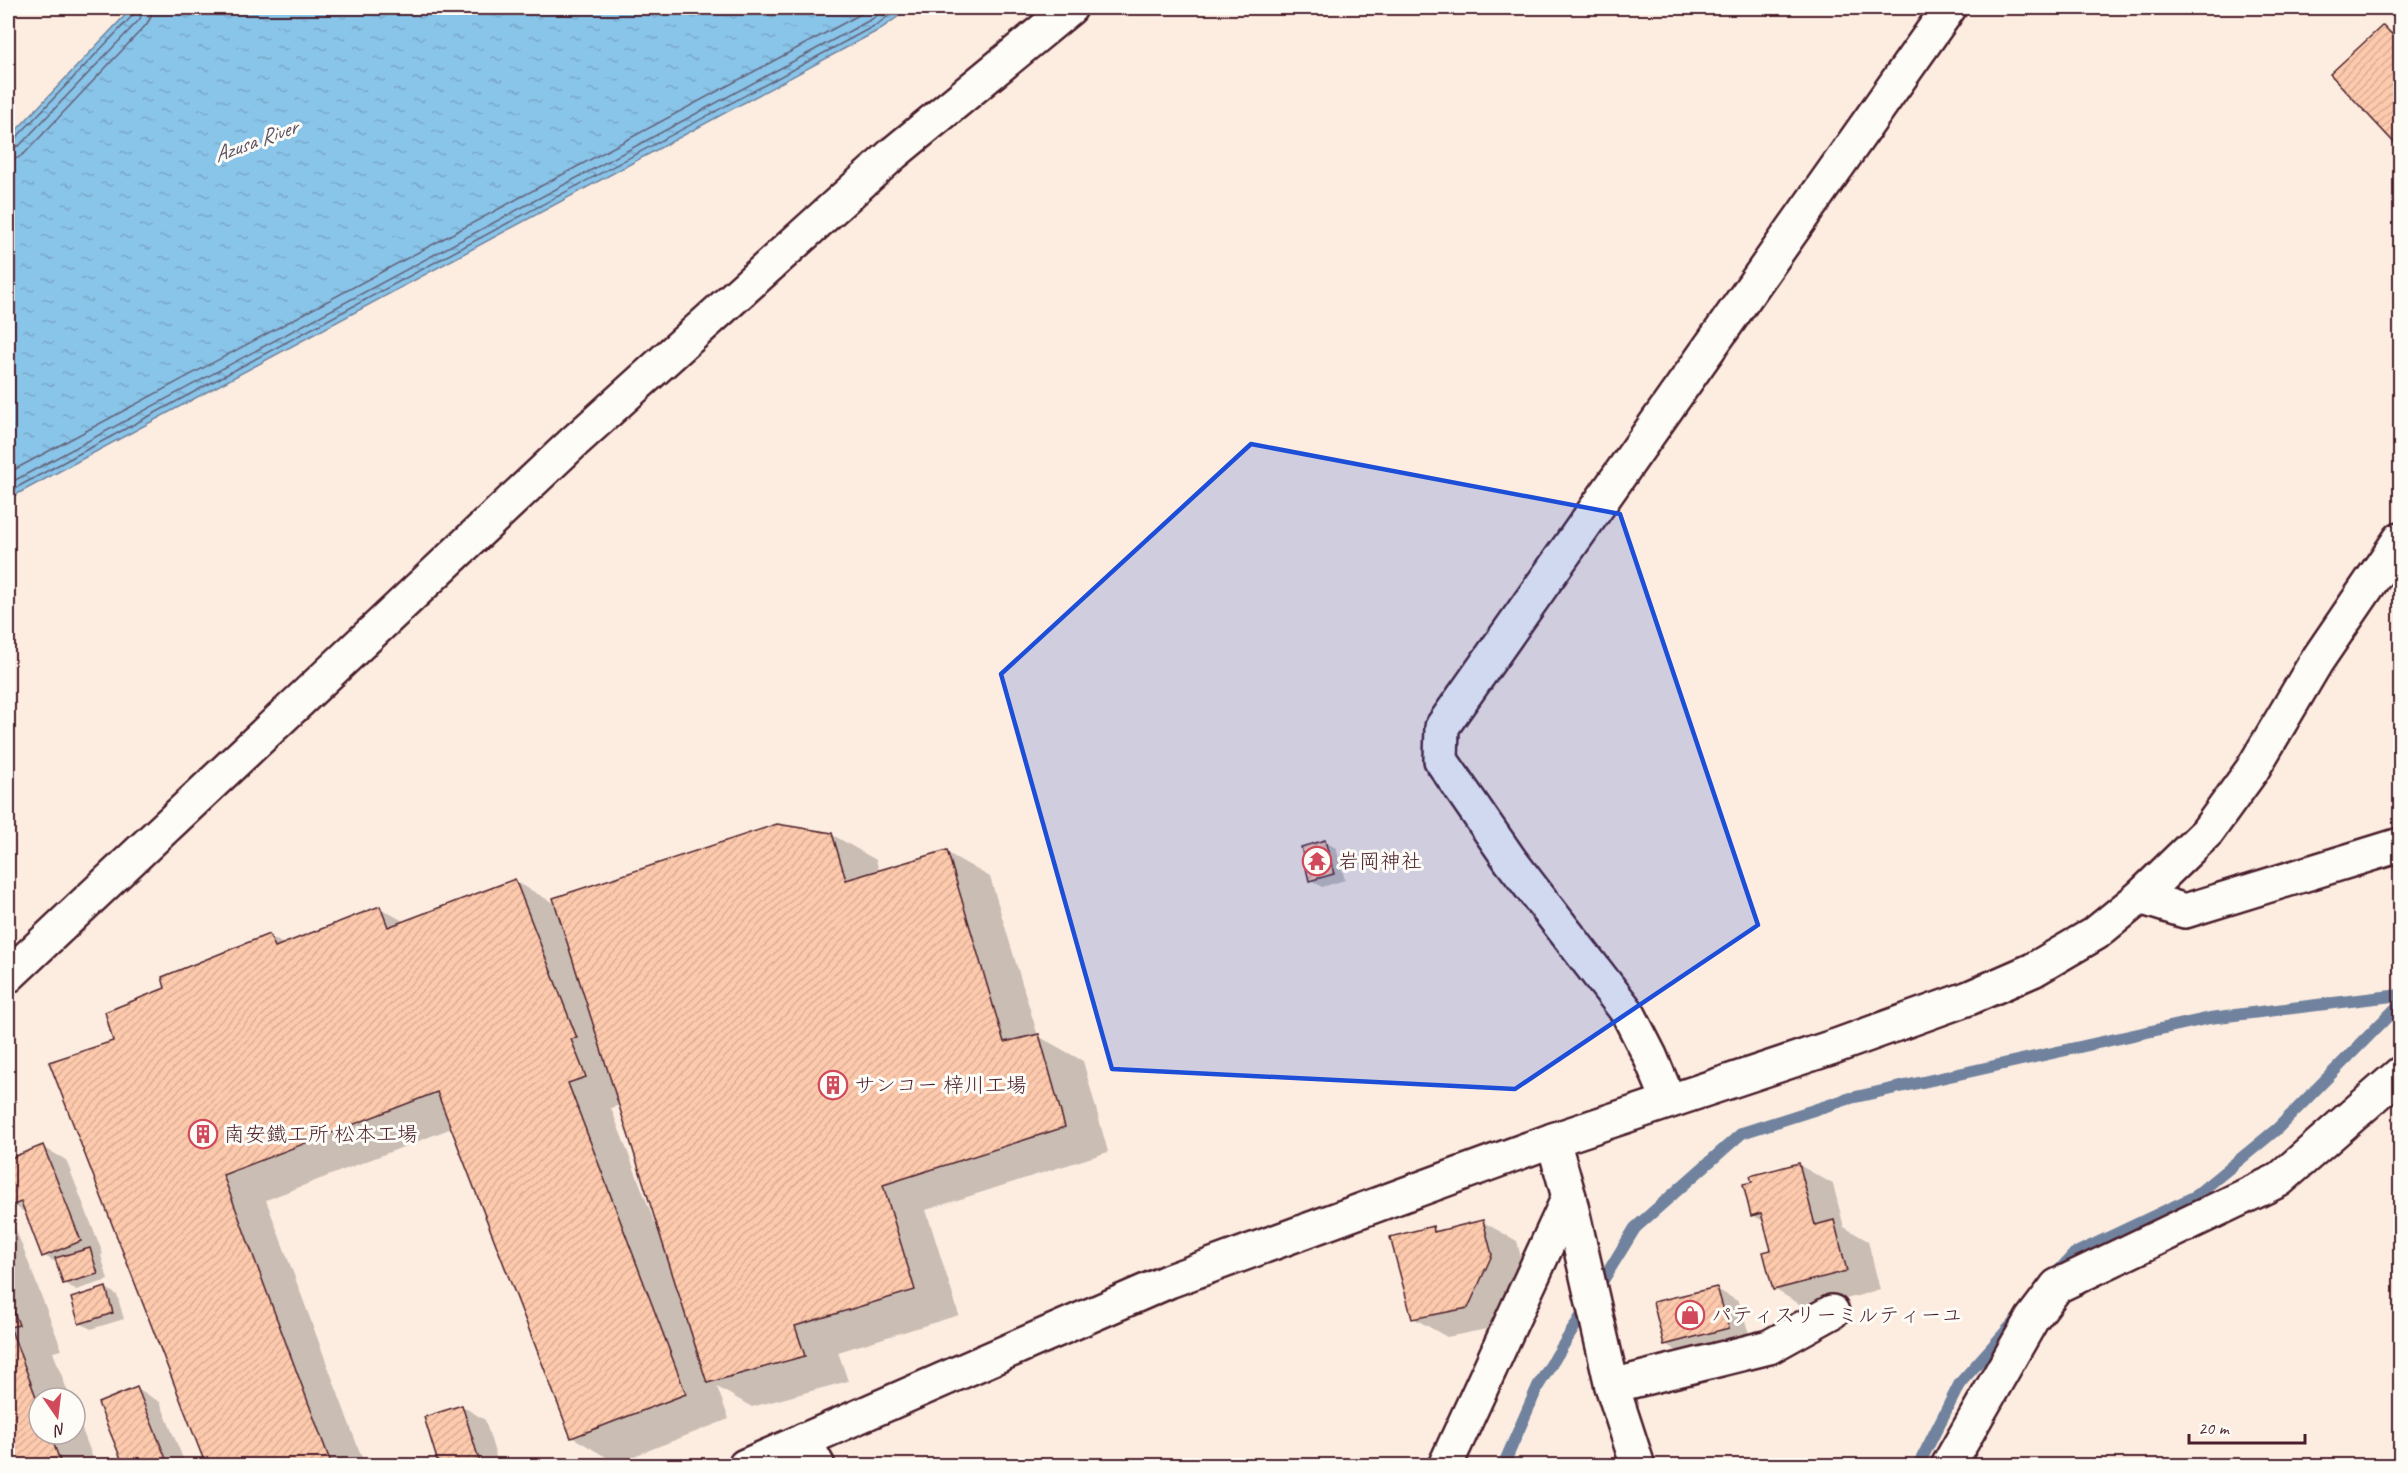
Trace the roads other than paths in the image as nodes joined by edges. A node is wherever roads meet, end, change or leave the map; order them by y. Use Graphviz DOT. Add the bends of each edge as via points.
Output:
graph roads {
  1 [pos="1070,8"];
  2 [pos="1949,8"];
  3 [pos="2400,539"];
  4 [pos="2400,845"];
  5 [pos="2140,897"];
  6 [pos="8,976"];
  7 [pos="2400,1074"];
  8 [pos="1669,1101"];
  9 [pos="1553,1140"];
  10 [pos="1569,1197"];
  11 [pos="1832,1311"];
  12 [pos="1612,1386"];
  13 [pos="811,1453"];
  14 [pos="745,1466"];
  15 [pos="1445,1466"];
  16 [pos="1638,1466"];
  17 [pos="1948,1466"];
  1 -- 6 [label="street" via="894,153 573,441"];
  2 -- 8 [label="street" via="1442,727 1441,760 1510,860 1628,1013"];
  3 -- 5 [label="street" via="2316,662 2252,770 2207,832"];
  4 -- 5 [label="street" via="2185,911"];
  5 -- 8 [label="street" via="2096,933 2033,970 1969,998"];
  7 -- 17 [label="street" via="2279,1180 2057,1286 2032,1319"];
  8 -- 9 [label="street"];
  9 -- 10 [label="street"];
  9 -- 13 [label="street" via="1169,1281"];
  10 -- 12 [label="street"];
  10 -- 15 [label="street"];
  11 -- 12 [label="street" via="1768,1347"];
  12 -- 16 [label="street"];
  13 -- 14 [label="street"];
}
